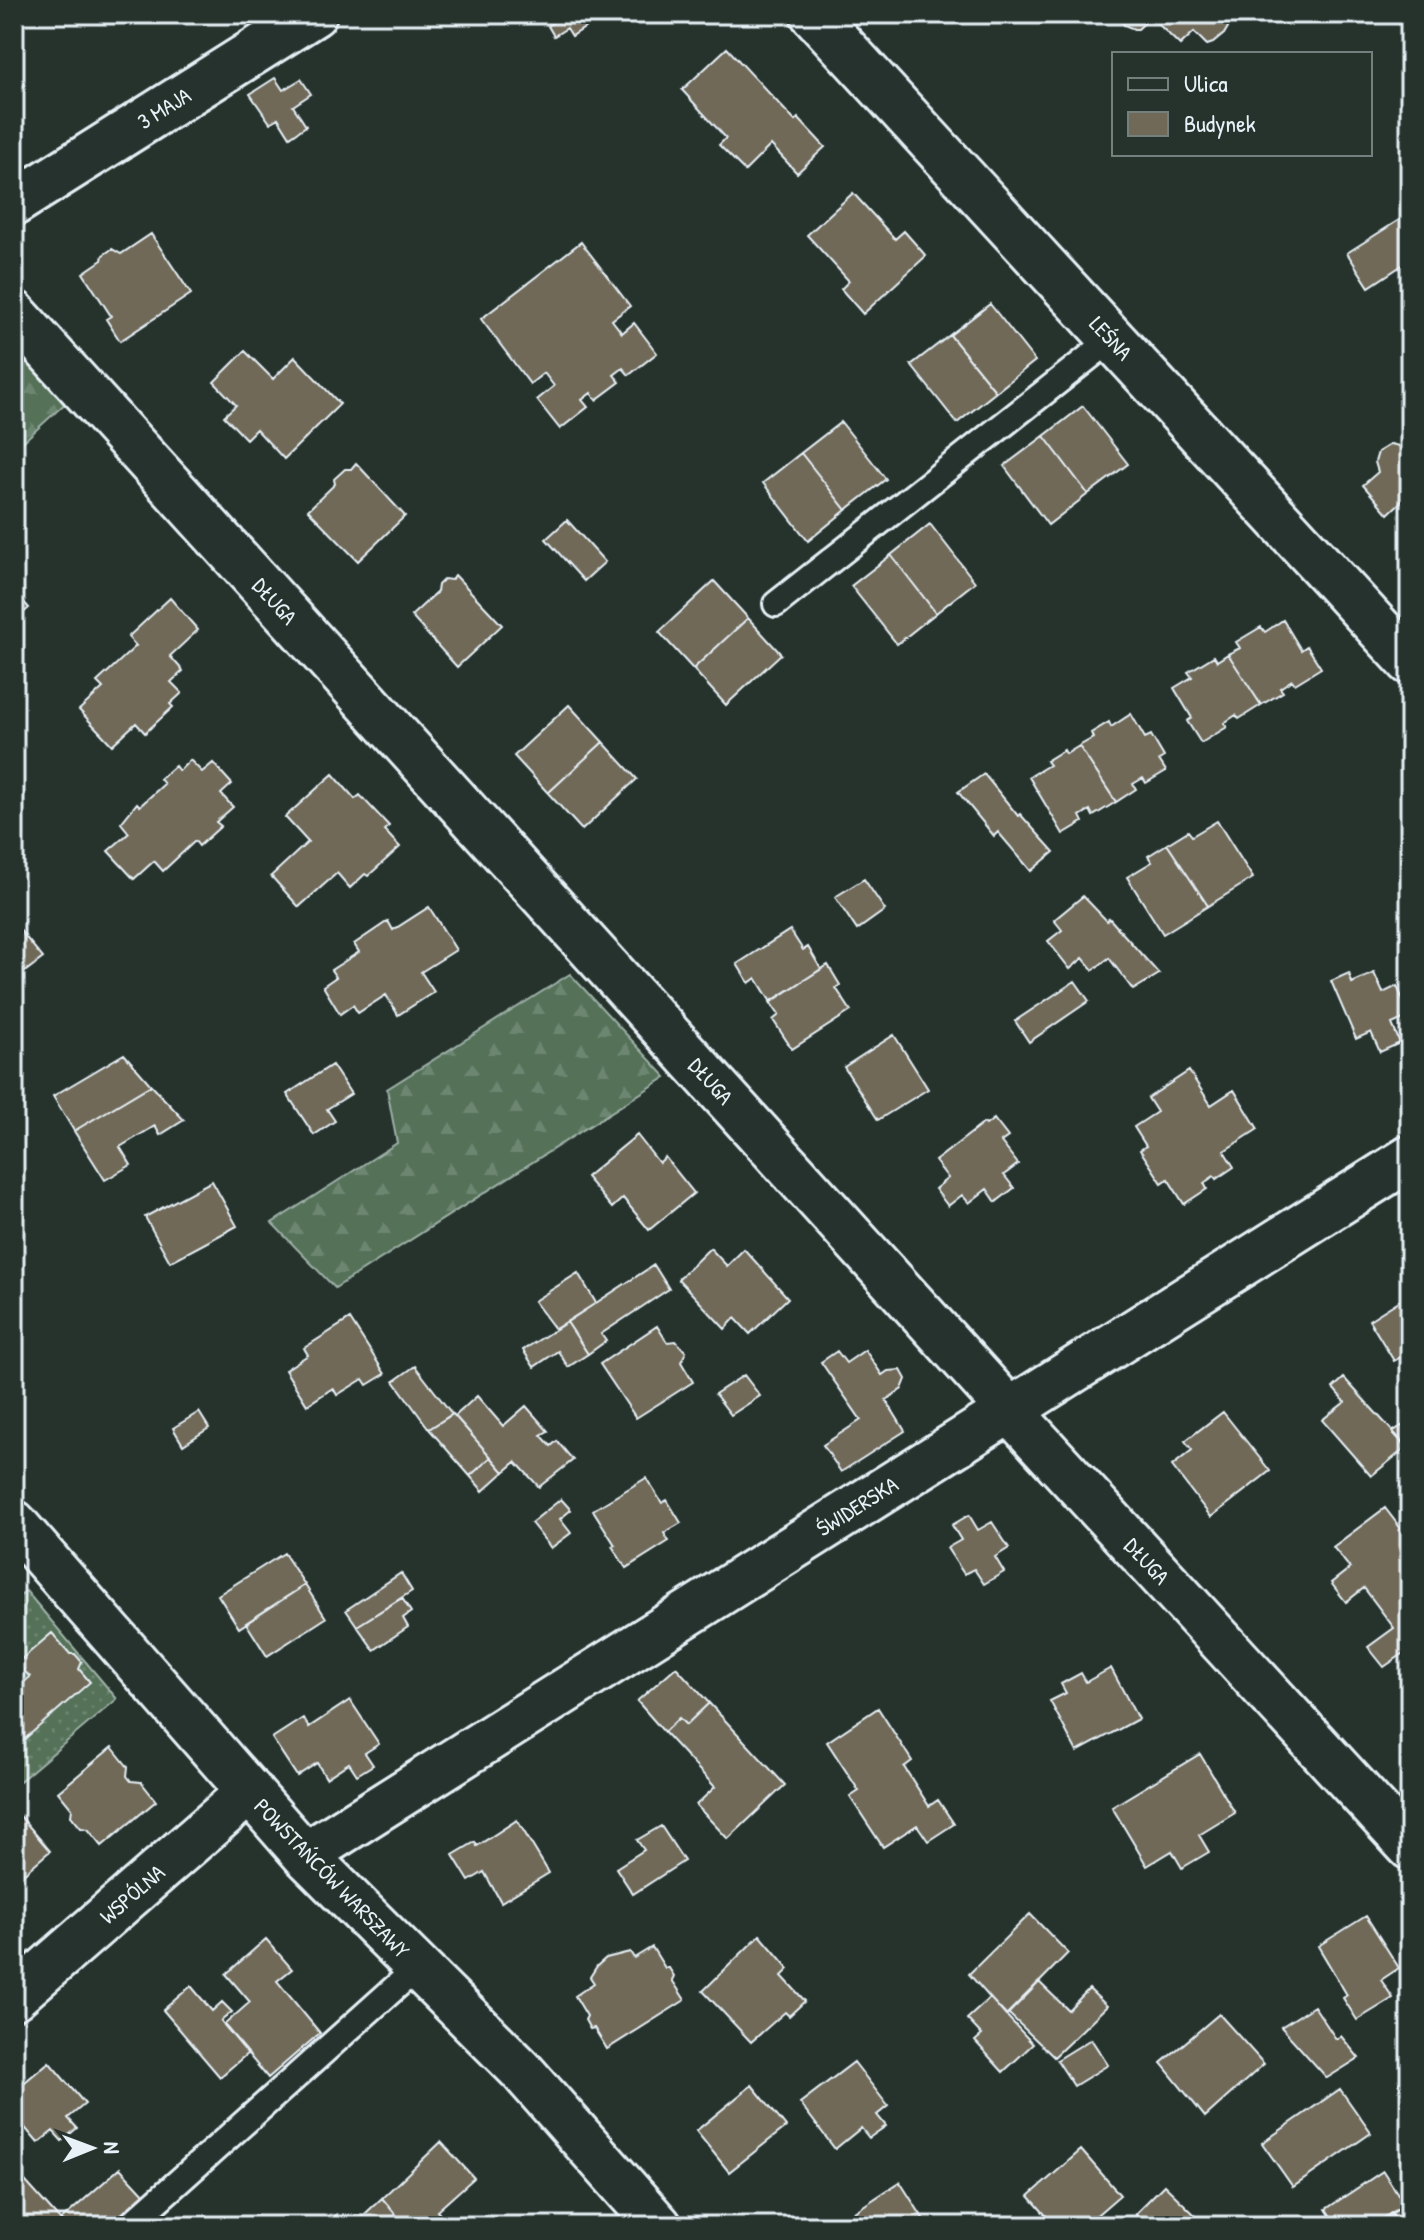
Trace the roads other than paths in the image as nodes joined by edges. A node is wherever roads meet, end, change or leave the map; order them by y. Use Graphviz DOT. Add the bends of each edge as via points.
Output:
graph roads {
  1 [pos="314,14"];
  2 [pos="813,14"];
  3 [pos="14,203"];
  4 [pos="14,313"];
  5 [pos="1112,339"];
  6 [pos="776,604"];
  7 [pos="1410,662"];
  8 [pos="1410,1158"];
  9 [pos="1009,1410"];
  10 [pos="14,1523"];
  11 [pos="250,1791"];
  12 [pos="1410,1847"];
  13 [pos="305,1855"];
  14 [pos="418,1967"];
  15 [pos="14,1997"];
  16 [pos="129,2226"];
  17 [pos="659,2226"];
  1 -- 3 [label="street, 3 MAJA"];
  2 -- 5 [label="street, LEŚNA"];
  4 -- 9 [label="street, DŁUGA"];
  5 -- 6 [label="lane"];
  5 -- 7 [label="street, LEŚNA"];
  8 -- 9 [label="street, ŚWIDERSKA"];
  9 -- 12 [label="street, DŁUGA"];
  9 -- 13 [label="street, ŚWIDERSKA"];
  10 -- 11 [label="street, POWSTAŃCÓW WARSZAWY"];
  11 -- 13 [label="street, POWSTAŃCÓW WARSZAWY"];
  11 -- 15 [label="street, WSPÓLNA"];
  13 -- 14 [label="street, POWSTAŃCÓW WARSZAWY"];
  14 -- 16 [label="lane"];
  14 -- 17 [label="street, POWSTAŃCÓW WARSZAWY" via="521,2070"];
}
